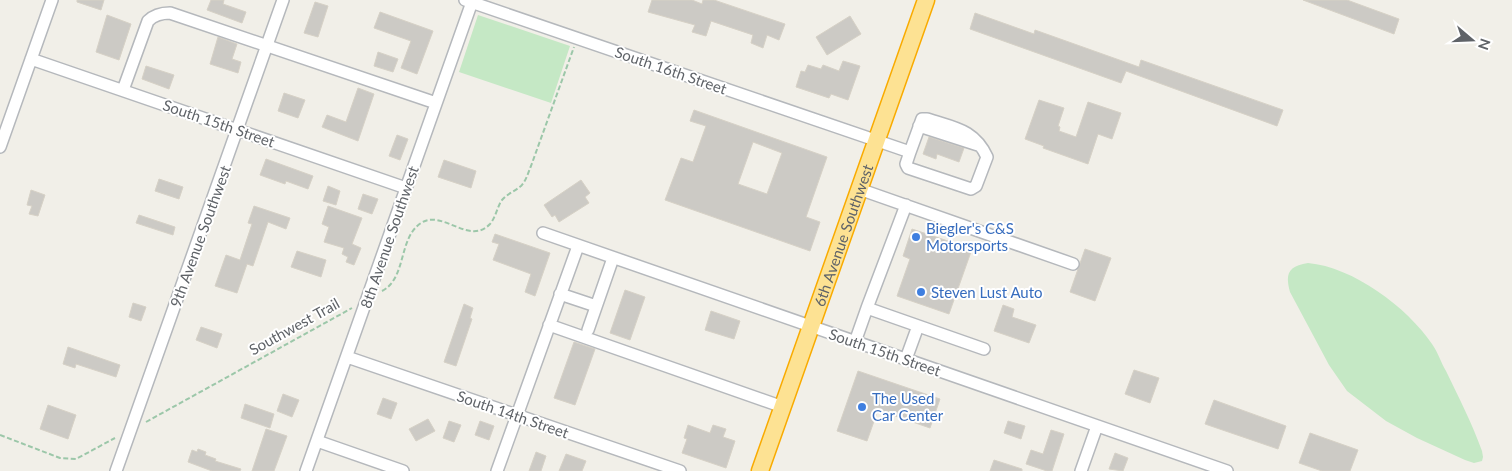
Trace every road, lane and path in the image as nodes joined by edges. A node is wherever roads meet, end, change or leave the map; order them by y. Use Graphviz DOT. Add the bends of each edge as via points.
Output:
graph roads {
  1 [pos="52,0"];
  2 [pos="283,0"];
  3 [pos="926,0"];
  4 [pos="468,1"];
  5 [pos="577,39"];
  6 [pos="267,46"];
  7 [pos="31,59"];
  8 [pos="123,90"];
  9 [pos="436,103"];
  10 [pos="5,118"];
  11 [pos="238,130"];
  12 [pos="877,140"];
  13 [pos="0,147"];
  14 [pos="910,152"];
  15 [pos="406,188"];
  16 [pos="859,189"];
  17 [pos="906,205"];
  18 [pos="543,234"];
  19 [pos="578,246"];
  20 [pos="613,258"];
  21 [pos="1073,264"];
  22 [pos="560,294"];
  23 [pos="367,299"];
  24 [pos="596,306"];
  25 [pos="868,308"];
  26 [pos="549,325"];
  27 [pos="918,326"];
  28 [pos="811,327"];
  29 [pos="588,330"];
  30 [pos="855,342"];
  31 [pos="984,349"];
  32 [pos="346,357"];
  33 [pos="906,359"];
  34 [pos="782,407"];
  35 [pos="517,415"];
  36 [pos="1097,426"];
  37 [pos="130,430"];
  38 [pos="0,435"];
  39 [pos="316,441"];
  40 [pos="120,470"];
  41 [pos="306,471"];
  42 [pos="403,471"];
  43 [pos="497,471"];
  44 [pos="680,471"];
  45 [pos="760,471"];
  46 [pos="1081,471"];
  47 [pos="1227,471"];
  1 -- 7 [label="street"];
  2 -- 6 [label="street, 9th Avenue Southwest"];
  3 -- 12 [label="highway, 6th Avenue Southwest"];
  4 -- 5 [label="street, South 16th Street"];
  4 -- 9 [label="street, 8th Avenue Southwest"];
  5 -- 12 [label="street, South 16th Street"];
  5 -- 23 [label="path, Southwest Trail" via="522,185 503,200 490,224 482,230 466,230 433,220 420,224 411,234 392,282"];
  6 -- 8 [label="street" via="164,13 148,21"];
  6 -- 9 [label="street"];
  6 -- 11 [label="street, 9th Avenue Southwest"];
  7 -- 8 [label="street, South 15th Street"];
  7 -- 10 [label="street"];
  8 -- 11 [label="street, South 15th Street"];
  9 -- 15 [label="street, 8th Avenue Southwest"];
  10 -- 13 [label="street"];
  11 -- 15 [label="street, South 15th Street"];
  11 -- 37 [label="street, 9th Avenue Southwest"];
  12 -- 14 [label="street, South 16th Street"];
  12 -- 16 [label="highway, 6th Avenue Southwest"];
  14 -- 14 [label="street" via="908,168 971,189 976,186 987,157 967,132 927,119 922,119"];
  15 -- 23 [label="street, 8th Avenue Southwest"];
  16 -- 17 [label="street"];
  16 -- 28 [label="highway, 6th Avenue Southwest"];
  17 -- 21 [label="street"];
  17 -- 25 [label="street"];
  18 -- 19 [label="street, South 15th Street"];
  19 -- 20 [label="street, South 15th Street"];
  19 -- 22 [label="street"];
  20 -- 24 [label="street"];
  20 -- 28 [label="street, South 15th Street"];
  22 -- 24 [label="street"];
  22 -- 26 [label="street"];
  23 -- 32 [label="street, 8th Avenue Southwest"];
  23 -- 37 [label="path, Southwest Trail"];
  24 -- 29 [label="street"];
  25 -- 27 [label="street"];
  25 -- 30 [label="street"];
  26 -- 34 [label="street"];
  26 -- 35 [label="street"];
  27 -- 31 [label="street"];
  27 -- 33 [label="street"];
  28 -- 30 [label="street, South 15th Street"];
  28 -- 34 [label="highway, 6th Avenue Southwest"];
  30 -- 33 [label="street, South 15th Street"];
  32 -- 35 [label="street, South 14th Street"];
  32 -- 39 [label="street, 8th Avenue Southwest"];
  33 -- 36 [label="street, South 15th Street"];
  34 -- 45 [label="highway, 6th Avenue Southwest"];
  35 -- 43 [label="street"];
  35 -- 44 [label="street, South 14th Street"];
  36 -- 46 [label="street"];
  36 -- 47 [label="street, South 15th Street"];
  37 -- 38 [label="path, Southwest Trail" via="76,459 60,458"];
  37 -- 40 [label="street, 9th Avenue Southwest"];
  39 -- 41 [label="street, 8th Avenue Southwest"];
  39 -- 42 [label="street"];
}
